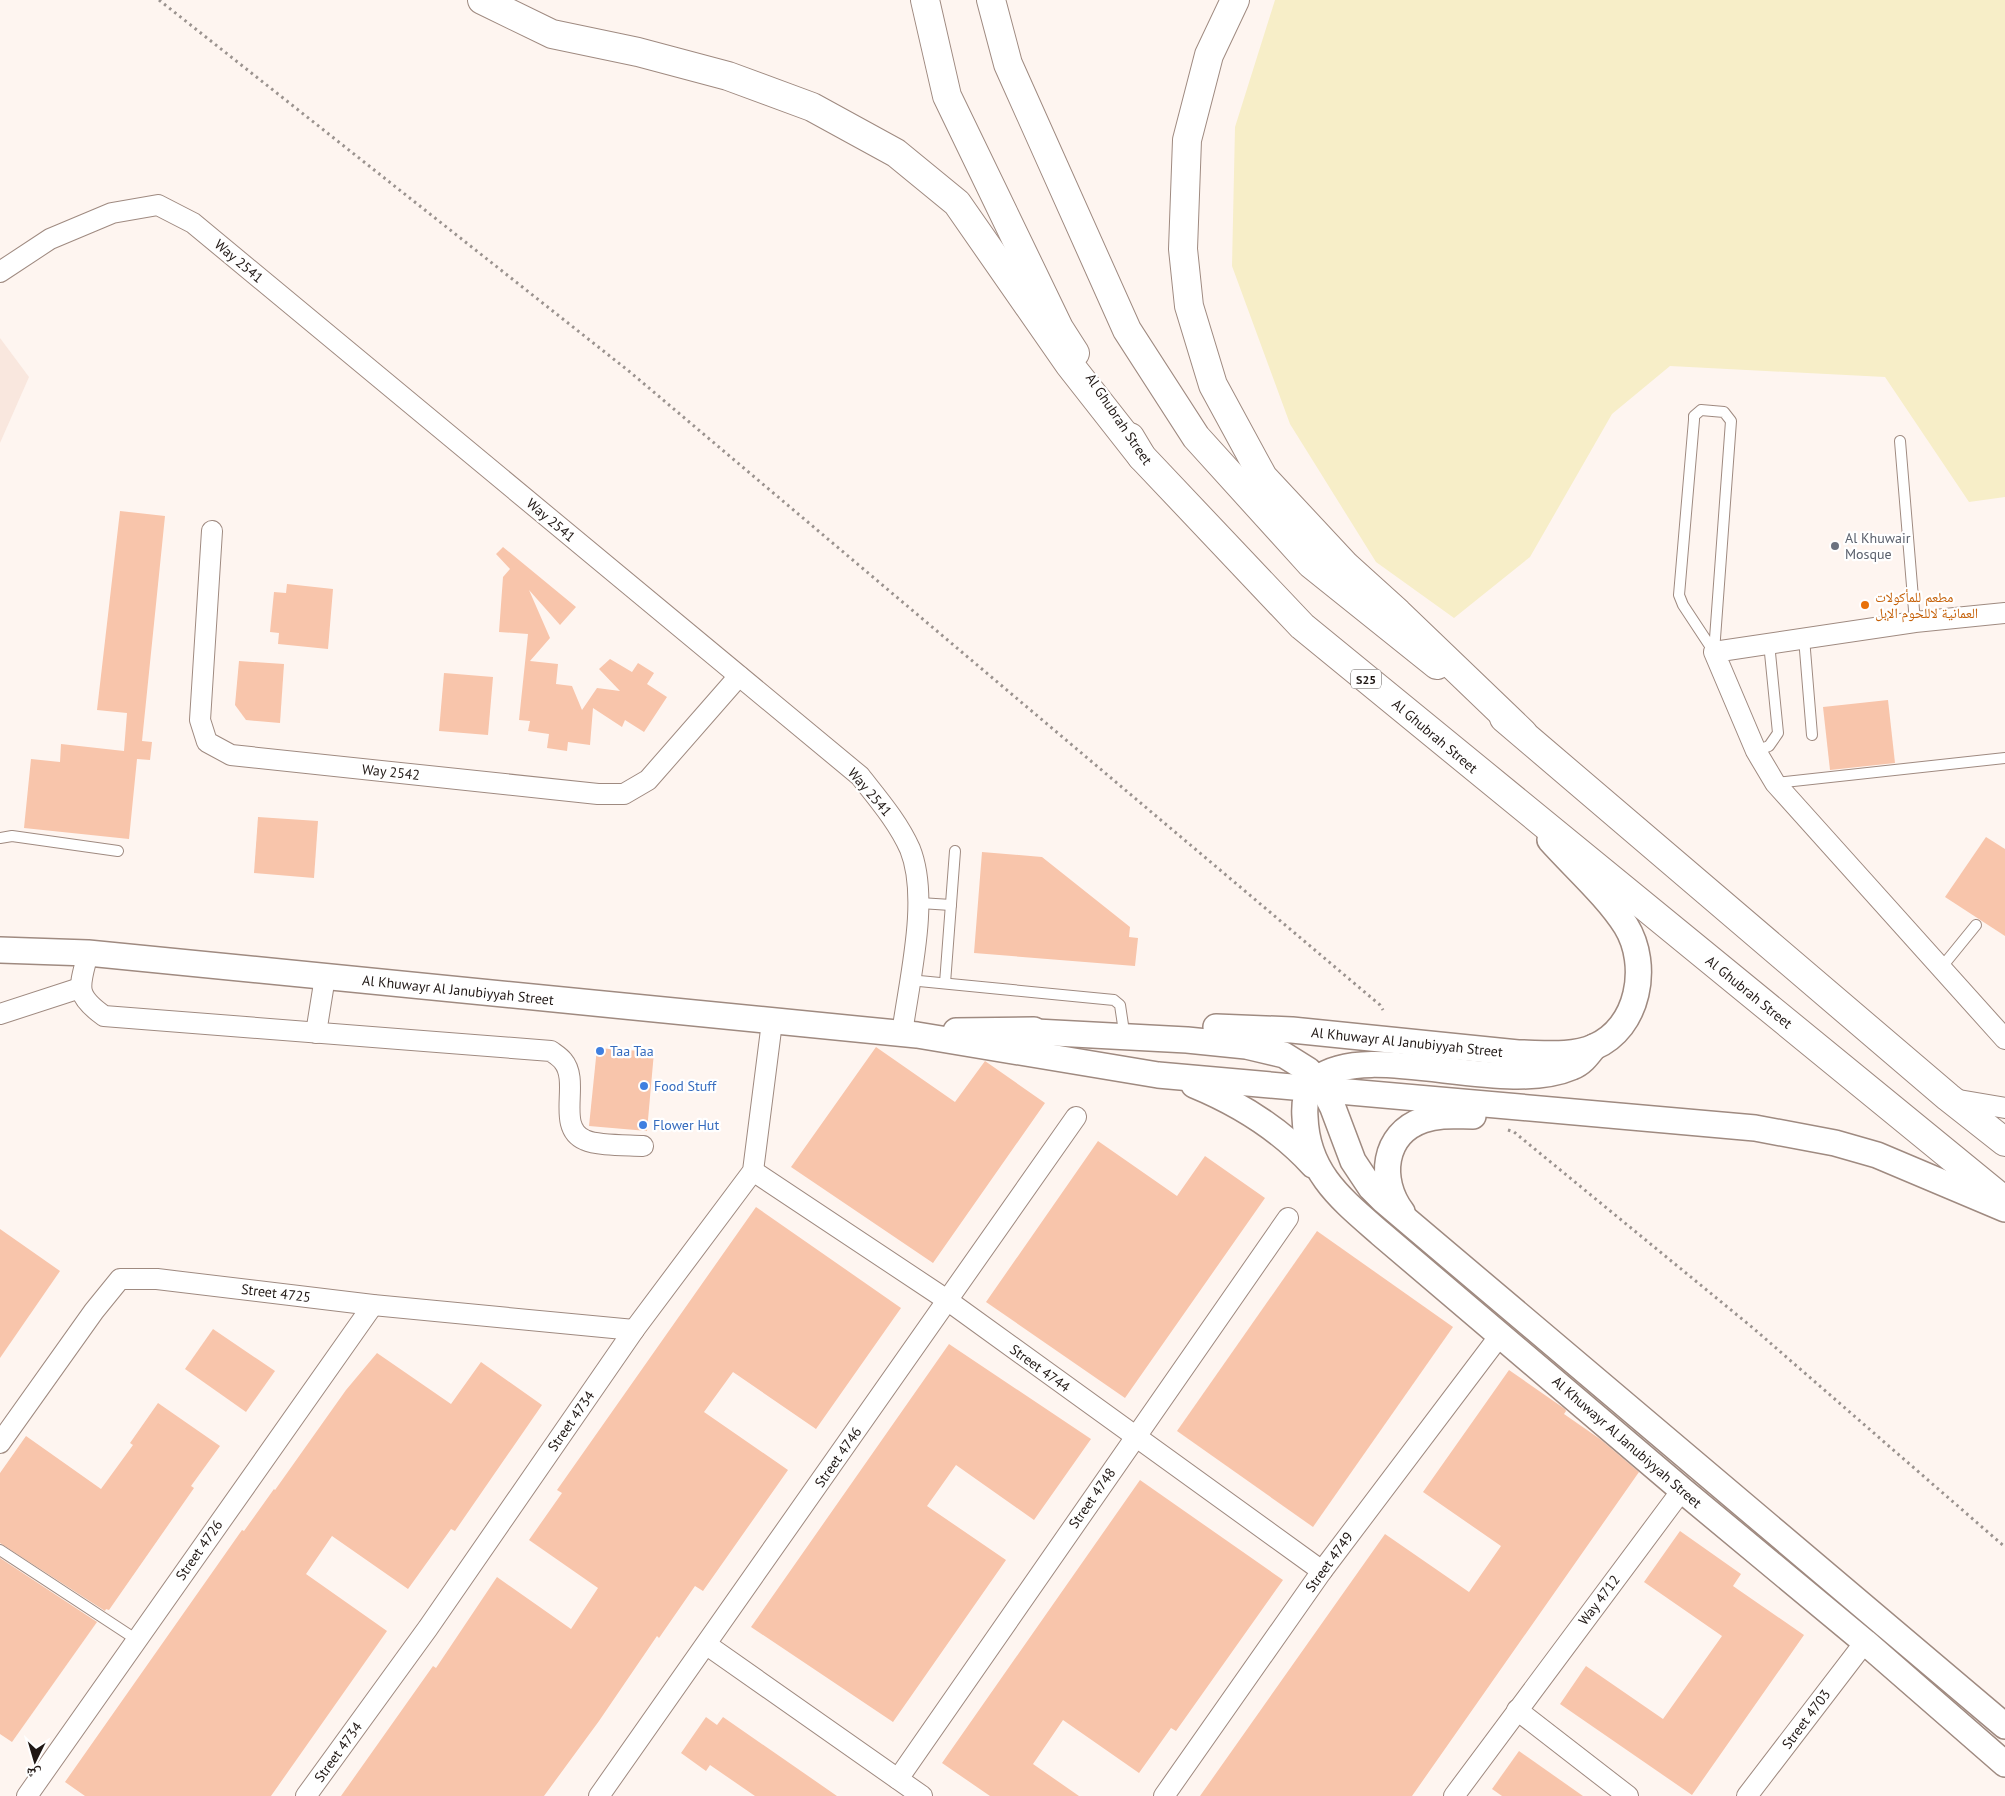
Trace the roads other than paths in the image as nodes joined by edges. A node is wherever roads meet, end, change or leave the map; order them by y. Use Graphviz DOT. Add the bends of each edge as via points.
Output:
graph roads {
  1 [pos="482,0"];
  2 [pos="925,0"];
  3 [pos="991,0"];
  4 [pos="1235,0"];
  5 [pos="0,272"];
  6 [pos="1900,441"];
  7 [pos="1142,456"];
  8 [pos="212,531"];
  9 [pos="2005,613"];
  10 [pos="1915,622"];
  11 [pos="1804,638"];
  12 [pos="1769,643"];
  13 [pos="1714,652"];
  14 [pos="739,676"];
  15 [pos="1522,733"];
  16 [pos="1812,735"];
  17 [pos="1756,751"];
  18 [pos="2005,758"];
  19 [pos="1775,783"];
  20 [pos="1518,804"];
  21 [pos="0,838"];
  22 [pos="118,851"];
  23 [pos="955,851"];
  24 [pos="920,903"];
  25 [pos="951,905"];
  26 [pos="1976,925"];
  27 [pos="0,950"];
  28 [pos="88,953"];
  29 [pos="1940,968"];
  30 [pos="325,977"];
  31 [pos="909,980"];
  32 [pos="945,983"];
  33 [pos="80,988"];
  34 [pos="0,1014"];
  35 [pos="772,1022"];
  36 [pos="1123,1025"];
  37 [pos="1017,1031"];
  38 [pos="316,1032"];
  39 [pos="909,1034"];
  40 [pos="2005,1039"];
  41 [pos="1594,1047"];
  42 [pos="1158,1075"];
  43 [pos="1317,1085"];
  44 [pos="1948,1098"];
  45 [pos="2005,1108"];
  46 [pos="1076,1117"];
  47 [pos="1671,1119"];
  48 [pos="2005,1142"];
  49 [pos="643,1146"];
  50 [pos="753,1170"];
  51 [pos="1320,1173"];
  52 [pos="2005,1201"];
  53 [pos="2005,1209"];
  54 [pos="1288,1218"];
  55 [pos="1415,1227"];
  56 [pos="947,1300"];
  57 [pos="374,1305"];
  58 [pos="634,1330"];
  59 [pos="1501,1334"];
  60 [pos="1134,1437"];
  61 [pos="0,1443"];
  62 [pos="1682,1490"];
  63 [pos="0,1550"];
  64 [pos="1322,1571"];
  65 [pos="137,1640"];
  66 [pos="1865,1642"];
  67 [pos="707,1645"];
  68 [pos="1517,1710"];
  69 [pos="2005,1726"];
  70 [pos="2005,1764"];
  71 [pos="898,1779"];
  72 [pos="36,1793"];
  73 [pos="306,1796"];
  74 [pos="599,1796"];
  75 [pos="922,1796"];
  76 [pos="1164,1796"];
  77 [pos="1454,1796"];
  78 [pos="1628,1796"];
  79 [pos="1748,1796"];
  1 -- 7 [label="main road" via="552,34 728,76 812,107 896,153 957,203 1069,364"];
  2 -- 7 [label="main road, Al Ghubrah Street / S25" via="947,96 1059,328"];
  3 -- 15 [label="main road" via="1008,64 1128,330 1196,437 1311,564"];
  4 -- 15 [label="main road" via="1209,54 1187,140 1184,258 1189,306 1213,385 1262,477 1346,566"];
  5 -- 14 [label="street, Way 2541" via="50,239 112,213 158,206 193,223"];
  6 -- 10 [label="lane"];
  7 -- 20 [label="main road, Al Ghubrah Street / S25" via="1302,626"];
  8 -- 14 [label="street, Way 2542" via="200,720 207,742 231,755 598,794 624,794 648,780"];
  9 -- 10 [label="street"];
  10 -- 11 [label="street"];
  11 -- 12 [label="street"];
  11 -- 16 [label="lane"];
  12 -- 13 [label="street"];
  12 -- 17 [label="lane" via="1778,733 1770,746"];
  13 -- 13 [label="lane" via="1730,421 1724,412 1701,410 1694,416 1680,595 1683,605"];
  13 -- 17 [label="street"];
  14 -- 24 [label="street, Way 2541" via="860,776 894,819 910,848 918,875"];
  15 -- 44 [label="main road"];
  17 -- 19 [label="street"];
  18 -- 19 [label="lane"];
  19 -- 29 [label="street"];
  20 -- 41 [label="street, Al Khuwayr Al Janubiyyah Street" via="1613,910 1626,926 1636,947 1638,984 1628,1016 1613,1034"];
  20 -- 52 [label="main road, Al Ghubrah Street / S25"];
  21 -- 22 [label="lane" via="12,836"];
  23 -- 25 [label="lane"];
  24 -- 25 [label="lane"];
  24 -- 31 [label="street, Way 2541"];
  25 -- 32 [label="lane"];
  26 -- 29 [label="lane"];
  27 -- 28 [label="street, Al Khuwayr Al Janubiyyah Street"];
  28 -- 30 [label="street, Al Khuwayr Al Janubiyyah Street"];
  28 -- 33 [label="street"];
  29 -- 40 [label="street"];
  30 -- 35 [label="street, Al Khuwayr Al Janubiyyah Street"];
  30 -- 38 [label="street"];
  31 -- 32 [label="lane"];
  31 -- 39 [label="street, Way 2541"];
  32 -- 36 [label="lane" via="1114,1000 1120,1004"];
  33 -- 34 [label="street"];
  33 -- 38 [label="street" via="88,1004 104,1016"];
  35 -- 39 [label="street, Al Khuwayr Al Janubiyyah Street"];
  35 -- 50 [label="street, Street 4734"];
  36 -- 37 [label="street, Al Khuwayr Al Janubiyyah Street"];
  36 -- 41 [label="street, Al Khuwayr Al Janubiyyah Street" via="1292,1030 1518,1053 1555,1054"];
  37 -- 39 [label="street, Al Khuwayr Al Janubiyyah Street"];
  37 -- 43 [label="street" via="1246,1046 1284,1055"];
  38 -- 49 [label="street" via="551,1051 564,1062 569,1076 570,1122 577,1135 586,1141"];
  39 -- 42 [label="street, Al Khuwayr Al Janubiyyah Street"];
  41 -- 43 [label="street" via="1583,1061 1572,1067 1543,1074 1474,1074 1380,1064 1346,1066"];
  42 -- 43 [label="street, Al Khuwayr Al Janubiyyah Street"];
  42 -- 51 [label="street" via="1212,1092 1247,1110 1286,1139"];
  43 -- 47 [label="street, Al Khuwayr Al Janubiyyah Street"];
  43 -- 51 [label="street, Al Khuwayr Al Janubiyyah Street" via="1305,1114 1306,1134"];
  43 -- 55 [label="street, Al Khuwayr Al Janubiyyah Street" via="1361,1176"];
  44 -- 45 [label="street"];
  44 -- 48 [label="main road"];
  46 -- 56 [label="street, Street 4746"];
  47 -- 53 [label="street, Al Khuwayr Al Janubiyyah Street" via="1763,1129 1835,1142 1877,1155"];
  47 -- 55 [label="street" via="1630,1125 1448,1116 1424,1120 1403,1131 1391,1146 1386,1168 1400,1209"];
  50 -- 56 [label="street, Street 4744"];
  50 -- 58 [label="street, Street 4734"];
  51 -- 59 [label="street, Al Khuwayr Al Janubiyyah Street" via="1344,1202"];
  54 -- 60 [label="street, Street 4748"];
  55 -- 69 [label="street, Al Khuwayr Al Janubiyyah Street"];
  56 -- 60 [label="street, Street 4744"];
  56 -- 67 [label="street, Street 4746"];
  57 -- 58 [label="street, Street 4725"];
  57 -- 61 [label="street, Street 4725" via="157,1279 120,1279"];
  57 -- 65 [label="street, Street 4726"];
  58 -- 73 [label="street, Street 4734" via="428,1628"];
  59 -- 62 [label="street, Al Khuwayr Al Janubiyyah Street"];
  59 -- 64 [label="street, Street 4749"];
  60 -- 64 [label="street, Street 4744"];
  60 -- 71 [label="street, Street 4748"];
  62 -- 66 [label="street, Al Khuwayr Al Janubiyyah Street"];
  62 -- 68 [label="street, Way 4712"];
  63 -- 65 [label="lane"];
  64 -- 76 [label="street, Street 4749"];
  65 -- 72 [label="street, Street 4726"];
  66 -- 70 [label="street, Al Khuwayr Al Janubiyyah Street"];
  66 -- 79 [label="street, Street 4703"];
  67 -- 71 [label="street"];
  67 -- 74 [label="street, Street 4746"];
  68 -- 77 [label="street, Way 4712"];
  68 -- 78 [label="street"];
  71 -- 75 [label="street"];
}
